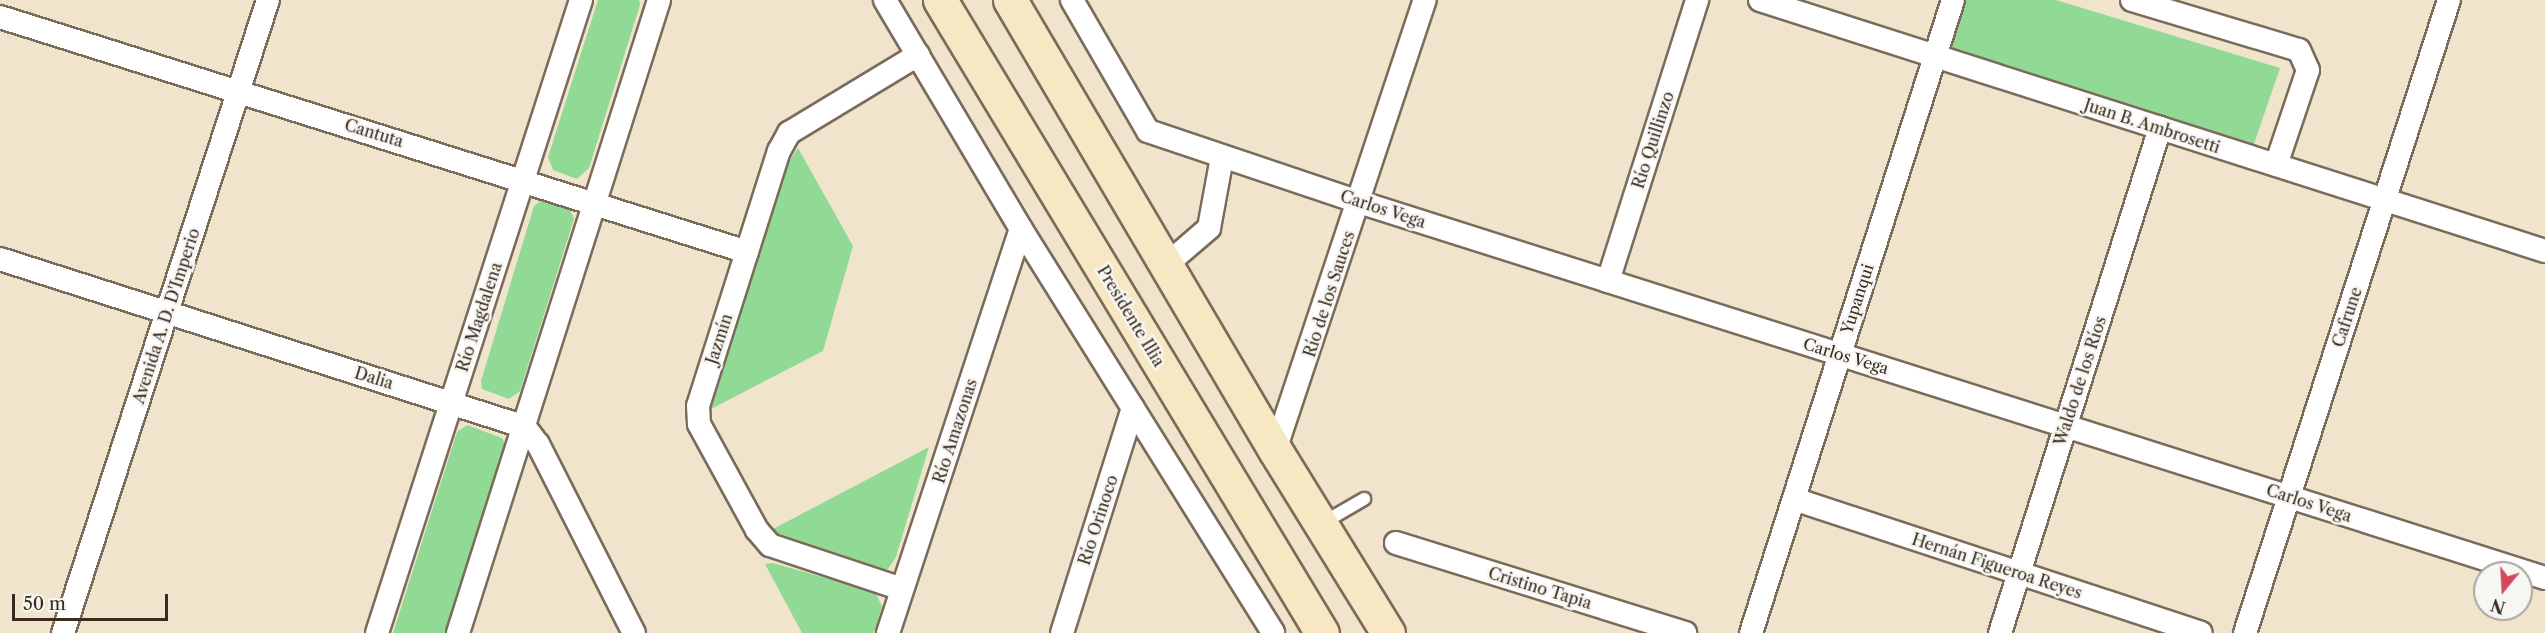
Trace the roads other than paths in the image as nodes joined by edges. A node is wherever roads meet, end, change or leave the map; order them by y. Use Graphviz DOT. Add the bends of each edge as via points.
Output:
graph roads {
  1 [pos="268,0"];
  2 [pos="580,0"];
  3 [pos="659,0"];
  4 [pos="885,0"];
  5 [pos="940,0"];
  6 [pos="1010,0"];
  7 [pos="1072,0"];
  8 [pos="1425,0"];
  9 [pos="1698,0"];
  10 [pos="1760,0"];
  11 [pos="1953,0"];
  12 [pos="2132,0"];
  13 [pos="2449,0"];
  14 [pos="0,17"];
  15 [pos="918,55"];
  16 [pos="1935,56"];
  17 [pos="239,91"];
  18 [pos="2160,128"];
  19 [pos="1222,158"];
  20 [pos="2276,165"];
  21 [pos="523,180"];
  22 [pos="2385,200"];
  23 [pos="594,202"];
  24 [pos="1359,202"];
  25 [pos="1022,230"];
  26 [pos="2545,251"];
  27 [pos="747,252"];
  28 [pos="0,259"];
  29 [pos="1166,265"];
  30 [pos="1608,281"];
  31 [pos="166,314"];
  32 [pos="1840,354"];
  33 [pos="452,402"];
  34 [pos="1133,408"];
  35 [pos="2066,424"];
  36 [pos="525,427"];
  37 [pos="1275,450"];
  38 [pos="2289,497"];
  39 [pos="1364,499"];
  40 [pos="1794,499"];
  41 [pos="1321,524"];
  42 [pos="1396,543"];
  43 [pos="2019,573"];
  44 [pos="2545,578"];
  45 [pos="902,589"];
  46 [pos="63,633"];
  47 [pos="377,633"];
  48 [pos="458,633"];
  49 [pos="634,633"];
  50 [pos="888,633"];
  51 [pos="1062,633"];
  52 [pos="1273,633"];
  53 [pos="1322,633"];
  54 [pos="1388,633"];
  55 [pos="1685,633"];
  56 [pos="1751,633"];
  57 [pos="2000,633"];
  58 [pos="2201,633"];
  59 [pos="2245,633"];
  1 -- 17 [label="street, Avenida A. D. D'Imperio"];
  2 -- 21 [label="street, Río Magdalena"];
  3 -- 23 [label="street"];
  4 -- 15 [label="street"];
  5 -- 53 [label="main road, Presidente Illia"];
  6 -- 29 [label="main road"];
  7 -- 19 [label="street, Carlos Vega" via="1148,131"];
  8 -- 24 [label="street, Río de los Sauces"];
  9 -- 30 [label="street, Río Quillinzo"];
  10 -- 16 [label="street, Juan B. Ambrosetti"];
  11 -- 16 [label="street, Yupanqui"];
  12 -- 20 [label="street" via="2299,50 2308,70"];
  13 -- 22 [label="street, Cafrune"];
  14 -- 17 [label="street, Cantuta"];
  15 -- 25 [label="street"];
  15 -- 27 [label="street, Jazmín" via="789,133 779,151"];
  16 -- 18 [label="street, Juan B. Ambrosetti"];
  16 -- 32 [label="street, Yupanqui"];
  17 -- 21 [label="street, Cantuta"];
  17 -- 31 [label="street, Avenida A. D. D'Imperio"];
  18 -- 20 [label="street, Juan B. Ambrosetti"];
  18 -- 35 [label="street, Waldo de los Ríos"];
  19 -- 24 [label="street, Carlos Vega"];
  19 -- 29 [label="street" via="1209,228"];
  20 -- 22 [label="street, Juan B. Ambrosetti"];
  21 -- 23 [label="street, Cantuta"];
  21 -- 33 [label="street, Río Magdalena"];
  22 -- 26 [label="street, Juan B. Ambrosetti"];
  22 -- 38 [label="street, Cafrune"];
  23 -- 27 [label="street, Cantuta"];
  23 -- 36 [label="street"];
  24 -- 30 [label="street, Carlos Vega"];
  24 -- 37 [label="street, Río de los Sauces"];
  25 -- 34 [label="street"];
  25 -- 45 [label="street, Río Amazonas"];
  27 -- 45 [label="street, Jazmín" via="698,406 699,424 757,530 771,544"];
  28 -- 31 [label="street, Dalia"];
  29 -- 37 [label="main road"];
  30 -- 32 [label="street, Carlos Vega"];
  31 -- 33 [label="street, Dalia"];
  31 -- 46 [label="street, Avenida A. D. D'Imperio"];
  32 -- 35 [label="street, Carlos Vega"];
  32 -- 40 [label="street, Yupanqui"];
  33 -- 36 [label="street, Dalia"];
  33 -- 47 [label="street, Río Magdalena"];
  34 -- 51 [label="street, Río Orinoco"];
  34 -- 52 [label="street"];
  35 -- 38 [label="street, Carlos Vega"];
  35 -- 43 [label="street, Waldo de los Ríos"];
  36 -- 48 [label="street"];
  36 -- 49 [label="street" via="538,444"];
  37 -- 41 [label="main road"];
  38 -- 44 [label="street, Carlos Vega"];
  38 -- 59 [label="street, Cafrune"];
  39 -- 41 [label="lane"];
  40 -- 43 [label="street, Hernán Figueroa Reyes"];
  40 -- 56 [label="street, Yupanqui"];
  41 -- 54 [label="main road"];
  42 -- 55 [label="street, Cristino Tapia"];
  43 -- 57 [label="street, Waldo de los Ríos"];
  43 -- 58 [label="street, Hernán Figueroa Reyes"];
  45 -- 50 [label="street, Río Amazonas"];
}
